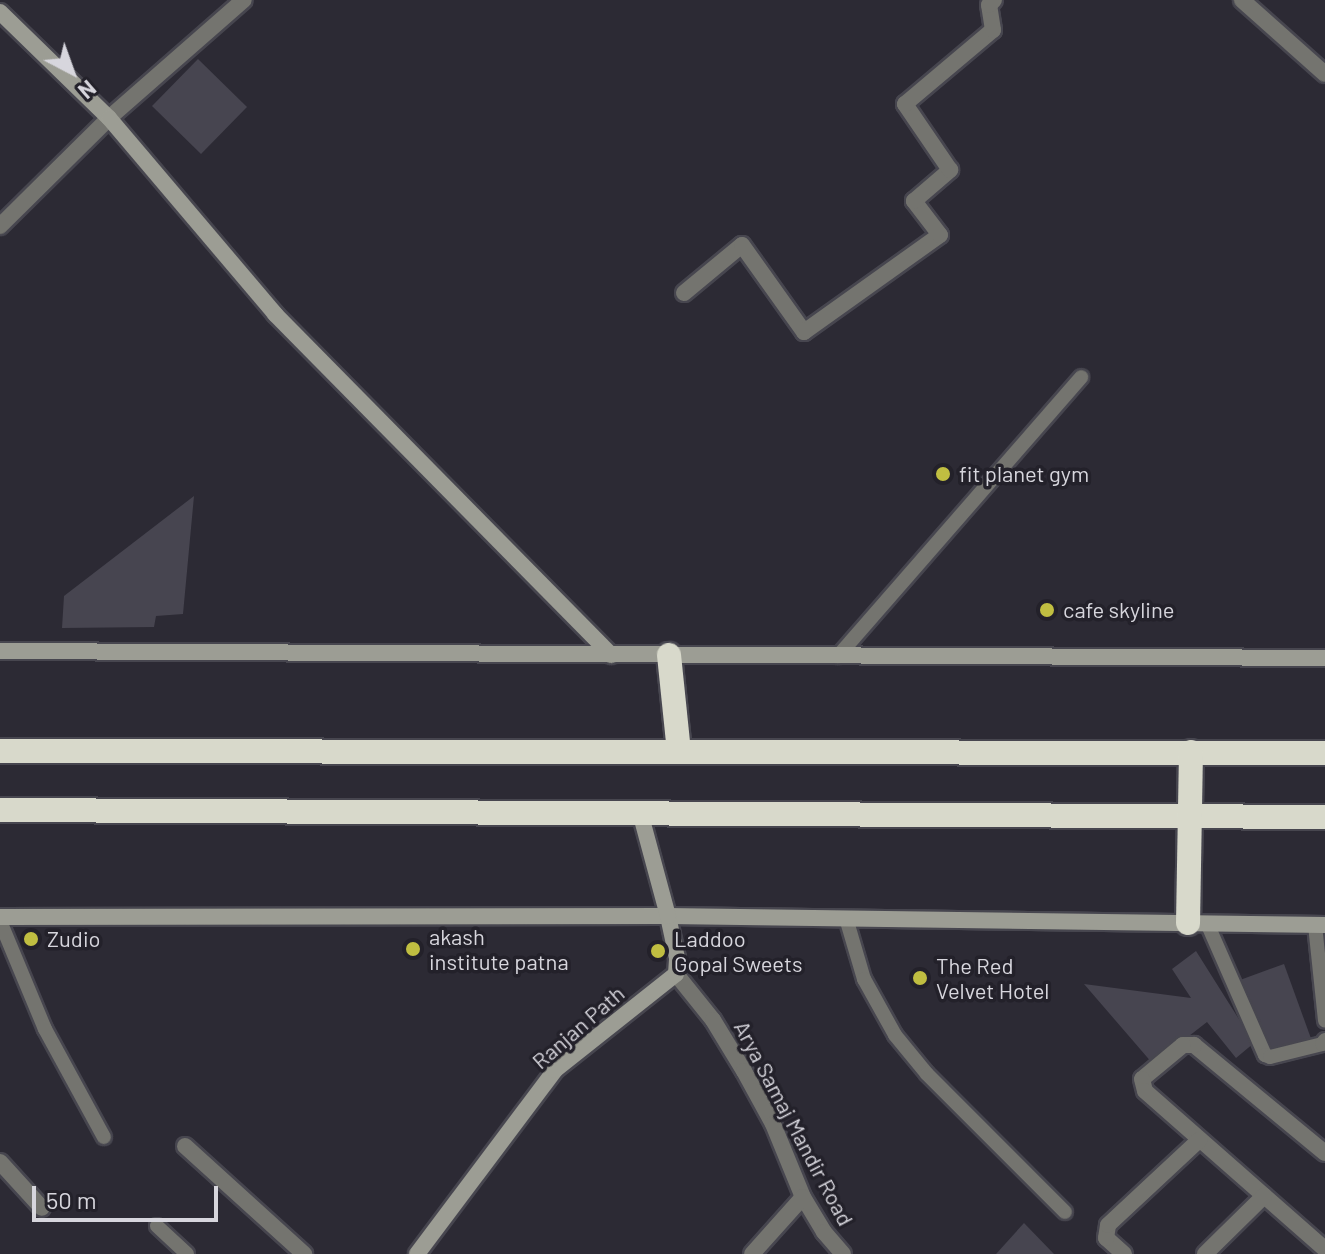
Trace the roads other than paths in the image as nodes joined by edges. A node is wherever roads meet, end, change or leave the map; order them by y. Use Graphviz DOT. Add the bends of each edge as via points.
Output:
graph roads {
  1 [pos="244,0"];
  2 [pos="994,0"];
  3 [pos="1242,0"];
  4 [pos="0,12"];
  5 [pos="1325,74"];
  6 [pos="109,118"];
  7 [pos="0,226"];
  8 [pos="684,293"];
  9 [pos="1081,377"];
  10 [pos="0,651"];
  11 [pos="611,655"];
  12 [pos="669,655"];
  13 [pos="838,656"];
  14 [pos="1325,658"];
  15 [pos="0,751"];
  16 [pos="679,751"];
  17 [pos="1191,752"];
  18 [pos="1325,753"];
  19 [pos="0,810"];
  20 [pos="640,812"];
  21 [pos="1188,816"];
  22 [pos="1325,817"];
  23 [pos="668,916"];
  24 [pos="846,918"];
  25 [pos="0,919"];
  26 [pos="1198,923"];
  27 [pos="1320,925"];
  28 [pos="676,974"];
  29 [pos="1325,1020"];
  30 [pos="1325,1040"];
  31 [pos="104,1137"];
  32 [pos="1199,1140"];
  33 [pos="185,1146"];
  34 [pos="1325,1153"];
  35 [pos="0,1162"];
  36 [pos="1264,1196"];
  37 [pos="803,1197"];
  38 [pos="42,1208"];
  39 [pos="1065,1212"];
  40 [pos="157,1226"];
  41 [pos="1325,1249"];
  42 [pos="187,1254"];
  43 [pos="304,1254"];
  44 [pos="417,1254"];
  45 [pos="752,1254"];
  46 [pos="843,1254"];
  47 [pos="1124,1254"];
  48 [pos="1205,1254"];
  1 -- 6 [label="street"];
  2 -- 8 [label="street" via="989,5 993,30 905,104 950,170 914,201 940,235 804,332 742,245"];
  3 -- 5 [label="street"];
  4 -- 6 [label="street"];
  6 -- 7 [label="street"];
  6 -- 11 [label="street" via="275,314"];
  9 -- 13 [label="lane"];
  10 -- 11 [label="street"];
  11 -- 12 [label="street"];
  12 -- 13 [label="street"];
  12 -- 16 [label="highway"];
  13 -- 14 [label="street"];
  15 -- 16 [label="highway"];
  16 -- 17 [label="highway"];
  17 -- 18 [label="highway"];
  17 -- 21 [label="highway"];
  19 -- 20 [label="highway"];
  20 -- 21 [label="highway"];
  20 -- 23 [label="street"];
  21 -- 22 [label="highway"];
  21 -- 26 [label="highway"];
  23 -- 24 [label="street"];
  23 -- 25 [label="street"];
  23 -- 28 [label="street"];
  24 -- 26 [label="street"];
  24 -- 39 [label="lane" via="864,979 895,1035"];
  25 -- 31 [label="lane" via="31,1001"];
  26 -- 27 [label="street"];
  26 -- 30 [label="lane" via="1265,1055"];
  27 -- 29 [label="lane"];
  28 -- 37 [label="street, Arya Samaj Mandir Road" via="744,1071"];
  28 -- 44 [label="street, Ranjan Path" via="555,1070"];
  32 -- 34 [label="street" via="1141,1086 1142,1079 1189,1043"];
  32 -- 36 [label="street"];
  32 -- 47 [label="street" via="1108,1225 1106,1238"];
  33 -- 43 [label="street"];
  35 -- 38 [label="street"];
  36 -- 41 [label="street"];
  36 -- 48 [label="street"];
  37 -- 45 [label="street"];
  37 -- 46 [label="street, Arya Samaj Mandir Road"];
  40 -- 42 [label="lane"];
}
